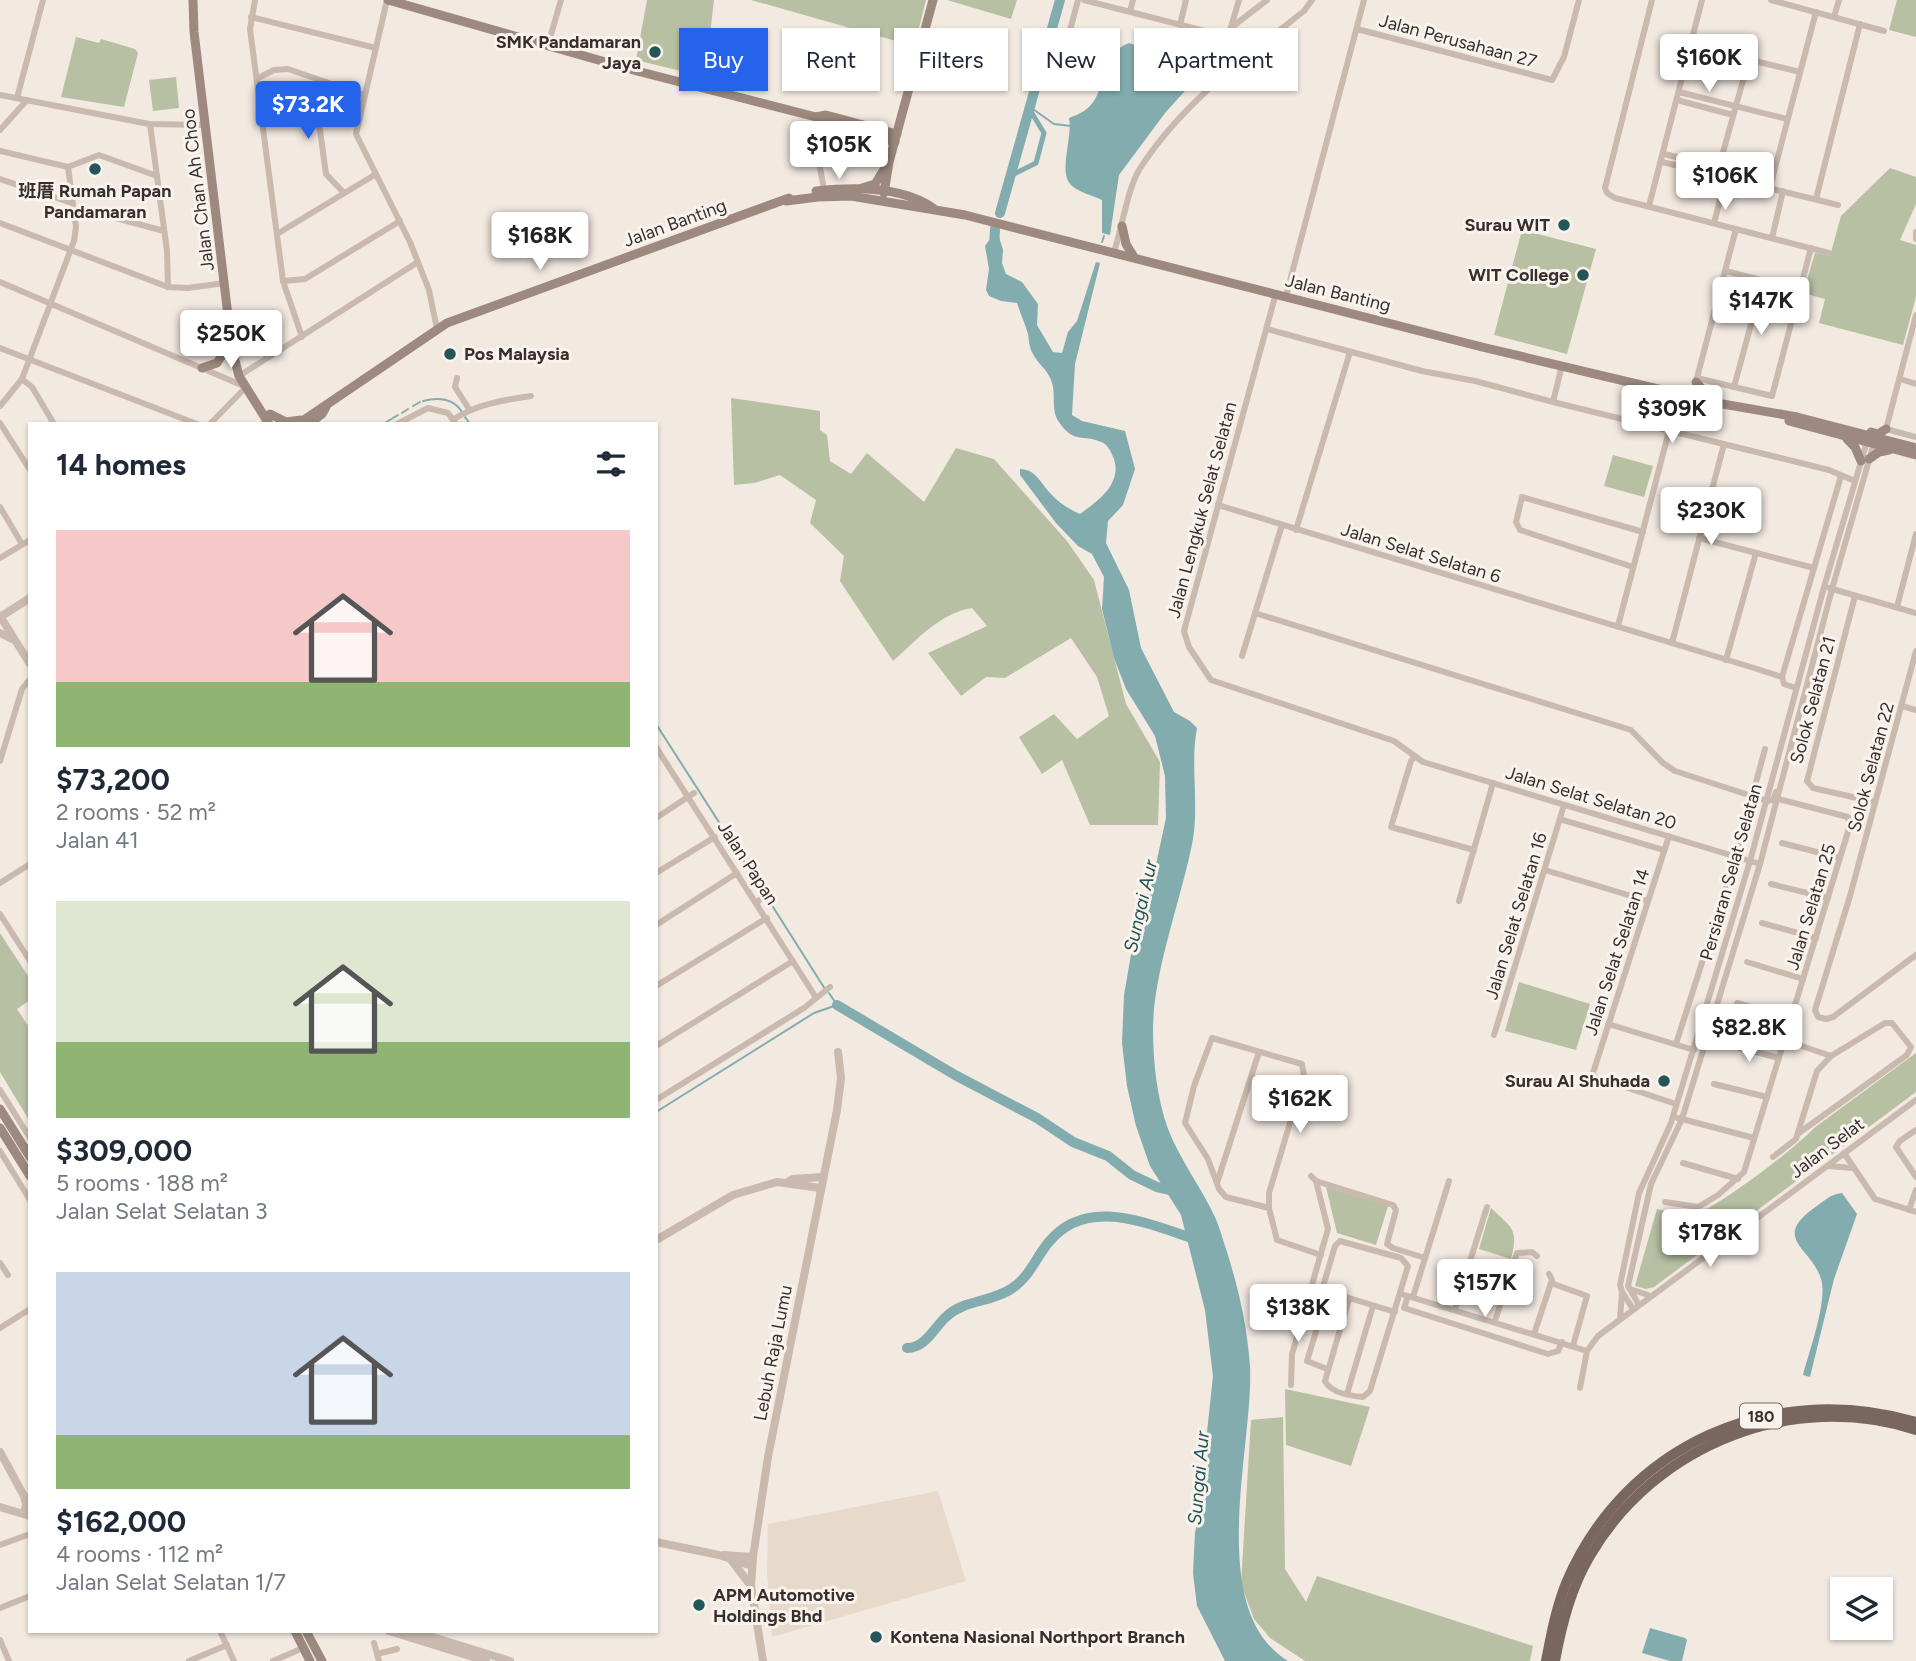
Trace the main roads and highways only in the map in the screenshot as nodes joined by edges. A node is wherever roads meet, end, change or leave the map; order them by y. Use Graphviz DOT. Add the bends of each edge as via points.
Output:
graph roads {
  1 [pos="391,0"];
  2 [pos="933,0"];
  3 [pos="193,3"];
  4 [pos="896,138"];
  5 [pos="888,167"];
  6 [pos="852,192"];
  7 [pos="883,196"];
  8 [pos="903,200"];
  9 [pos="786,201"];
  10 [pos="1122,226"];
  11 [pos="1133,257"];
  12 [pos="231,340"];
  13 [pos="202,368"];
  14 [pos="1676,394"];
  15 [pos="1717,403"];
  16 [pos="267,419"];
  17 [pos="303,422"];
  18 [pos="1886,429"];
  19 [pos="1844,433"];
  20 [pos="1871,440"];
  21 [pos="1916,448"];
  22 [pos="1898,450"];
  23 [pos="1916,455"];
  24 [pos="0,1109"];
  25 [pos="0,1128"];
  26 [pos="28,1154"];
  27 [pos="28,1173"];
  28 [pos="1916,1422"];
  29 [pos="1916,1430"];
  30 [pos="1630,1496"];
  31 [pos="296,1633"];
  32 [pos="307,1633"];
  33 [pos="310,1661"];
  34 [pos="322,1661"];
  35 [pos="1546,1661"];
  36 [pos="1555,1661"];
  1 -- 4 [label="main road" via="637,71 820,119 827,115"];
  2 -- 4 [label="main road"];
  3 -- 12 [label="main road, Jalan Chan Ah Choo"];
  4 -- 5 [label="main road"];
  5 -- 6 [label="main road" via="875,184"];
  5 -- 7 [label="main road"];
  5 -- 8 [label="main road" via="892,187"];
  6 -- 7 [label="main road"];
  6 -- 7 [label="main road"];
  6 -- 9 [label="main road"];
  6 -- 9 [label="main road, Jalan Banting" via="824,190"];
  7 -- 8 [label="main road, Jalan Banting"];
  8 -- 11 [label="main road, Jalan Banting"];
  9 -- 17 [label="main road, Jalan Banting" via="437,328"];
  10 -- 11 [label="main road"];
  11 -- 14 [label="main road, Jalan Banting"];
  12 -- 13 [label="main road" via="220,359"];
  12 -- 16 [label="main road, Jalan Chan Ah Choo" via="239,376"];
  14 -- 15 [label="main road, Jalan Banting"];
  14 -- 15 [label="main road" via="1696,380"];
  15 -- 19 [label="main road, Jalan Banting" via="1797,418"];
  16 -- 17 [label="main road"];
  18 -- 19 [label="main road"];
  19 -- 20 [label="main road, Jalan Banting"];
  19 -- 22 [label="main road" via="1865,460 1879,452"];
  20 -- 21 [label="main road, Jalan Banting"];
  20 -- 22 [label="main road, Jalan Banting"];
  22 -- 23 [label="main road, Jalan Banting"];
  24 -- 26 [label="main road"];
  25 -- 27 [label="main road"];
  28 -- 30 [label="main road, 180" via="1855,1409 1766,1415 1687,1446 1656,1466"];
  29 -- 30 [label="main road, 180" via="1847,1417 1778,1421 1703,1447"];
  30 -- 35 [label="main road, 180" via="1600,1522 1573,1568 1555,1616"];
  30 -- 36 [label="main road, 180" via="1580,1575"];
  31 -- 33 [label="main road"];
  32 -- 34 [label="main road"];
}
